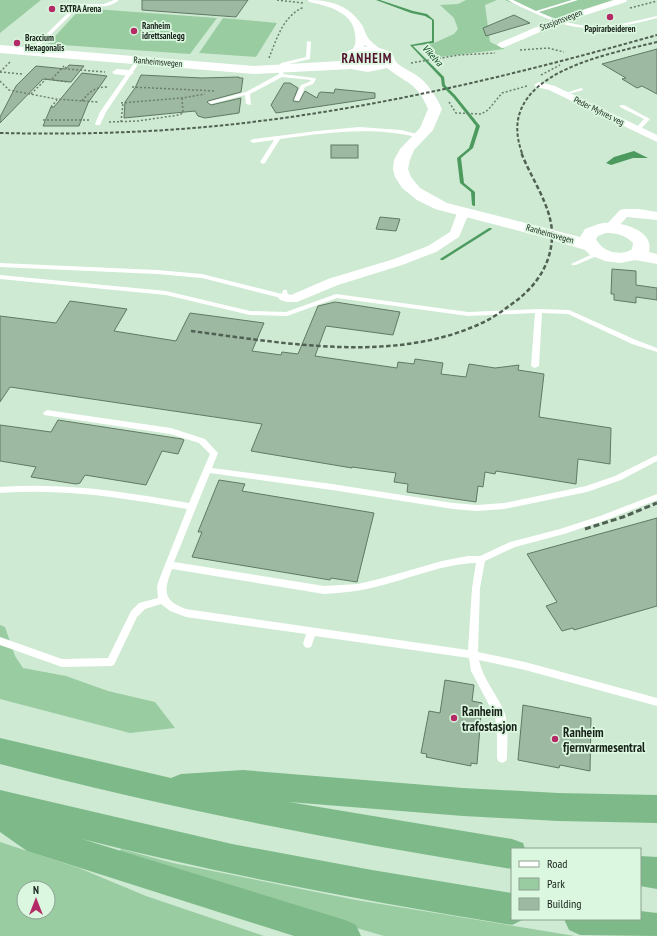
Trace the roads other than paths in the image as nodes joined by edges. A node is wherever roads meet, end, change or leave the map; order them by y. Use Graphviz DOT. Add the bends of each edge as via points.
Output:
graph roads {
  1 [pos="117,0"];
  2 [pos="343,0"];
  3 [pos="510,0"];
  4 [pos="576,0"];
  5 [pos="623,0"];
  6 [pos="309,3"];
  7 [pos="333,5"];
  8 [pos="536,12"];
  9 [pos="657,17"];
  10 [pos="558,21"];
  11 [pos="359,27"];
  12 [pos="309,42"];
  13 [pos="502,45"];
  14 [pos="0,48"];
  15 [pos="377,51"];
  16 [pos="30,52"];
  17 [pos="352,58"];
  18 [pos="139,60"];
  19 [pos="388,61"];
  20 [pos="374,68"];
  21 [pos="280,70"];
  22 [pos="118,72"];
  23 [pos="129,72"];
  24 [pos="418,83"];
  25 [pos="539,85"];
  26 [pos="580,89"];
  27 [pos="248,93"];
  28 [pos="565,94"];
  29 [pos="297,100"];
  30 [pos="211,102"];
  31 [pos="249,104"];
  32 [pos="622,106"];
  33 [pos="98,122"];
  34 [pos="637,130"];
  35 [pos="422,136"];
  36 [pos="278,138"];
  37 [pos="657,139"];
  38 [pos="253,141"];
  39 [pos="263,162"];
  40 [pos="632,212"];
  41 [pos="465,213"];
  42 [pos="657,216"];
  43 [pos="610,228"];
  44 [pos="593,244"];
  45 [pos="642,246"];
  46 [pos="657,259"];
  47 [pos="574,264"];
  48 [pos="0,265"];
  49 [pos="0,277"];
  50 [pos="285,294"];
  51 [pos="539,311"];
  52 [pos="657,350"];
  53 [pos="535,366"];
  54 [pos="47,413"];
  55 [pos="657,458"];
  56 [pos="207,470"];
  57 [pos="0,490"];
  58 [pos="657,497"];
  59 [pos="192,508"];
  60 [pos="481,559"];
  61 [pos="169,564"];
  62 [pos="163,600"];
  63 [pos="311,631"];
  64 [pos="0,641"];
  65 [pos="308,644"];
  66 [pos="473,655"];
  67 [pos="657,702"];
  68 [pos="0,751"];
  69 [pos="502,758"];
  70 [pos="153,790"];
  71 [pos="0,804"];
  72 [pos="657,809"];
  73 [pos="0,815"];
  74 [pos="511,854"];
  75 [pos="641,871"];
  76 [pos="657,873"];
  77 [pos="511,909"];
  78 [pos="588,920"];
  79 [pos="657,929"];
  80 [pos="345,936"];
  1 -- 16 [label="lane" via="106,5 79,5"];
  2 -- 7 [label="street"];
  3 -- 8 [label="lane"];
  4 -- 8 [label="lane"];
  5 -- 10 [label="street, Stasjonsvegen"];
  6 -- 7 [label="street"];
  7 -- 11 [label="street" via="347,12"];
  8 -- 10 [label="lane"];
  9 -- 10 [label="lane" via="619,26 568,25"];
  10 -- 13 [label="street, Stasjonsvegen"];
  11 -- 15 [label="street" via="364,39"];
  11 -- 17 [label="street" via="361,44"];
  12 -- 21 [label="lane" via="308,58 283,64"];
  14 -- 16 [label="street, Ranheimsvegen"];
  15 -- 17 [label="street" via="366,50"];
  15 -- 19 [label="street, Ranheimsvegen" via="388,57"];
  16 -- 18 [label="street, Ranheimsvegen"];
  17 -- 20 [label="street, Ranheimsvegen"];
  17 -- 21 [label="street, Ranheimsvegen"];
  18 -- 21 [label="street, Ranheimsvegen"];
  18 -- 23 [label="lane"];
  19 -- 20 [label="street"];
  19 -- 24 [label="street, Ranheimsvegen"];
  20 -- 24 [label="street, Ranheimsvegen" via="390,71"];
  21 -- 27 [label="lane"];
  21 -- 29 [label="lane" via="314,79 303,86"];
  22 -- 23 [label="street"];
  23 -- 33 [label="lane"];
  24 -- 35 [label="street, Ranheimsvegen" via="430,96 435,109 429,127"];
  25 -- 28 [label="street, Peder Myhres veg"];
  26 -- 28 [label="lane"];
  27 -- 30 [label="lane"];
  27 -- 31 [label="lane" via="246,96"];
  28 -- 34 [label="street, Peder Myhres veg"];
  32 -- 34 [label="lane" via="647,119"];
  34 -- 37 [label="street, Peder Myhres veg"];
  35 -- 36 [label="lane" via="388,129 362,128"];
  35 -- 41 [label="street, Ranheimsvegen" via="408,147 401,160 400,173 408,186 427,200"];
  36 -- 38 [label="lane"];
  36 -- 39 [label="lane"];
  40 -- 42 [label="street"];
  40 -- 43 [label="street" via="624,213"];
  40 -- 45 [label="street"];
  41 -- 44 [label="street, Ranheimsvegen"];
  41 -- 50 [label="street" via="455,234 432,249 333,282 292,299"];
  43 -- 44 [label="street" via="599,230"];
  43 -- 45 [label="street" via="621,230"];
  44 -- 45 [label="street, Ranheimsvegen" via="617,258"];
  44 -- 47 [label="lane"];
  45 -- 46 [label="street"];
  48 -- 50 [label="lane" via="202,276"];
  49 -- 51 [label="lane" via="166,293 250,313 287,314 336,296 468,314"];
  51 -- 52 [label="lane" via="569,312"];
  51 -- 53 [label="lane"];
  54 -- 56 [label="lane" via="170,431 202,441 214,453"];
  55 -- 56 [label="lane" via="618,478 587,489 504,506 478,508"];
  56 -- 59 [label="lane"];
  57 -- 59 [label="lane" via="65,489"];
  58 -- 60 [label="lane" via="596,521 513,544"];
  59 -- 61 [label="lane"];
  60 -- 61 [label="lane" via="452,561 378,584 349,590 324,590"];
  60 -- 66 [label="lane" via="476,588"];
  61 -- 62 [label="lane" via="161,591"];
  62 -- 63 [label="lane" via="170,608 186,613"];
  62 -- 64 [label="lane" via="142,606 134,614 111,662 62,663"];
  63 -- 65 [label="lane"];
  63 -- 66 [label="lane"];
  66 -- 67 [label="lane" via="525,666"];
  66 -- 69 [label="lane" via="476,671 500,715"];
  68 -- 70 [label="highway"];
  70 -- 72 [label="highway" via="243,784 463,802"];
  70 -- 74 [label="highway" via="312,821"];
  71 -- 77 [label="highway" via="232,859 403,892"];
  73 -- 80 [label="highway" via="38,840"];
  75 -- 76 [label="highway"];
  78 -- 79 [label="highway"];
}
